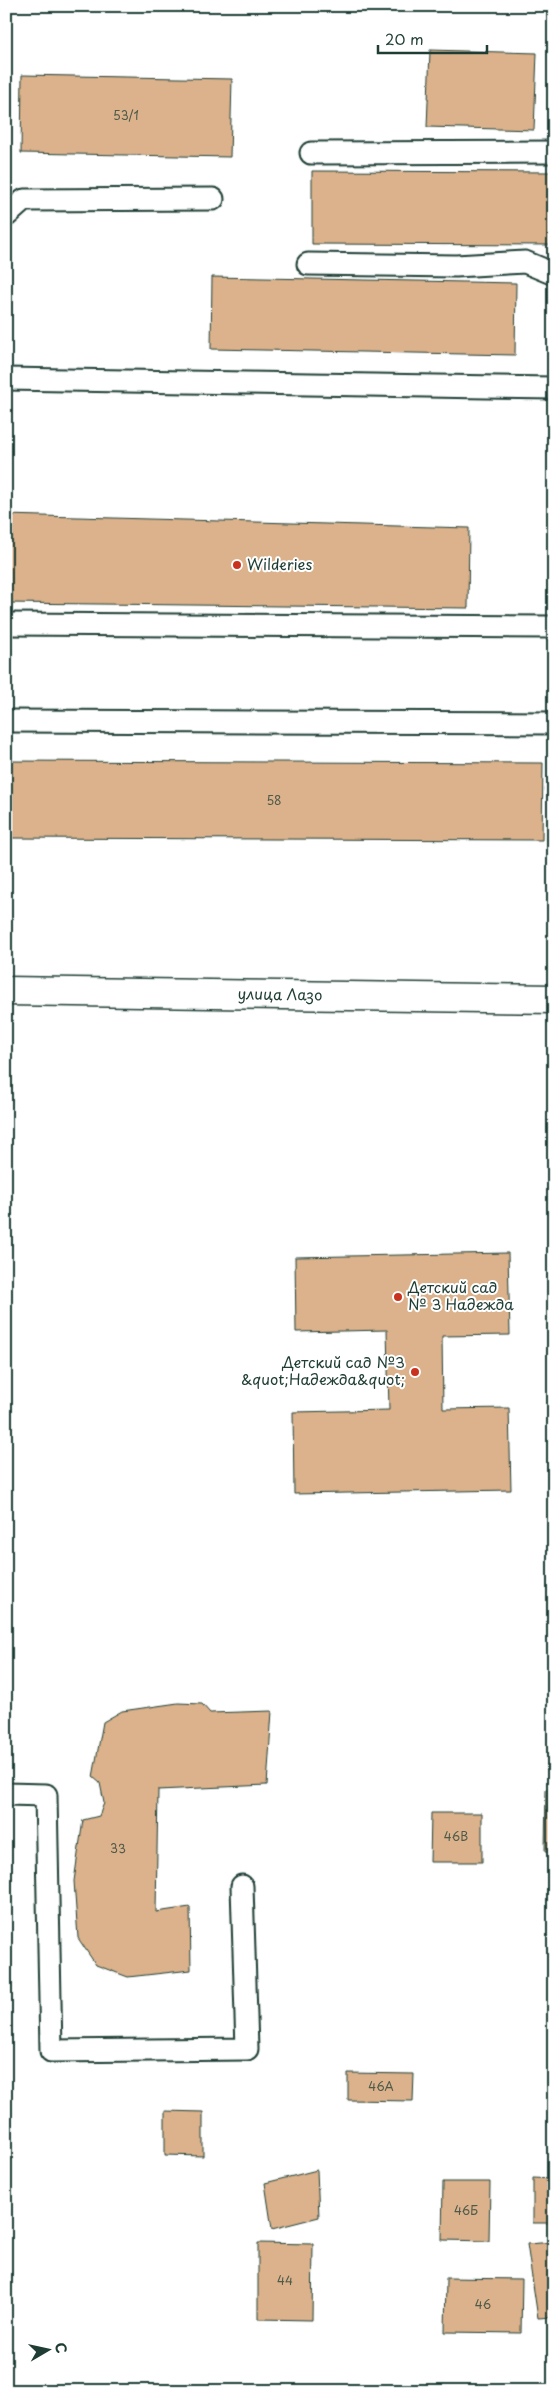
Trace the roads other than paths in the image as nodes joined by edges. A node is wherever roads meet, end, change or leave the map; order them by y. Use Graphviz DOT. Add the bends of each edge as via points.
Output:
graph roads {
  1 [pos="554,152"];
  2 [pos="311,153"];
  3 [pos="213,199"];
  4 [pos="6,216"];
  5 [pos="308,264"];
  6 [pos="554,274"];
  7 [pos="6,379"];
  8 [pos="554,388"];
  9 [pos="6,624"];
  10 [pos="554,627"];
  11 [pos="6,721"];
  12 [pos="554,723"];
  13 [pos="6,991"];
  14 [pos="554,999"];
  15 [pos="6,1794"];
  16 [pos="242,1886"];
  1 -- 2 [label="lane"];
  3 -- 4 [label="lane" via="24,200"];
  5 -- 6 [label="lane" via="456,266 525,262"];
  7 -- 8 [label="lane"];
  9 -- 10 [label="lane"];
  11 -- 12 [label="lane"];
  13 -- 14 [label="main road, улица Лазо"];
  15 -- 16 [label="lane" via="46,1795 50,2052 247,2049"];
}
